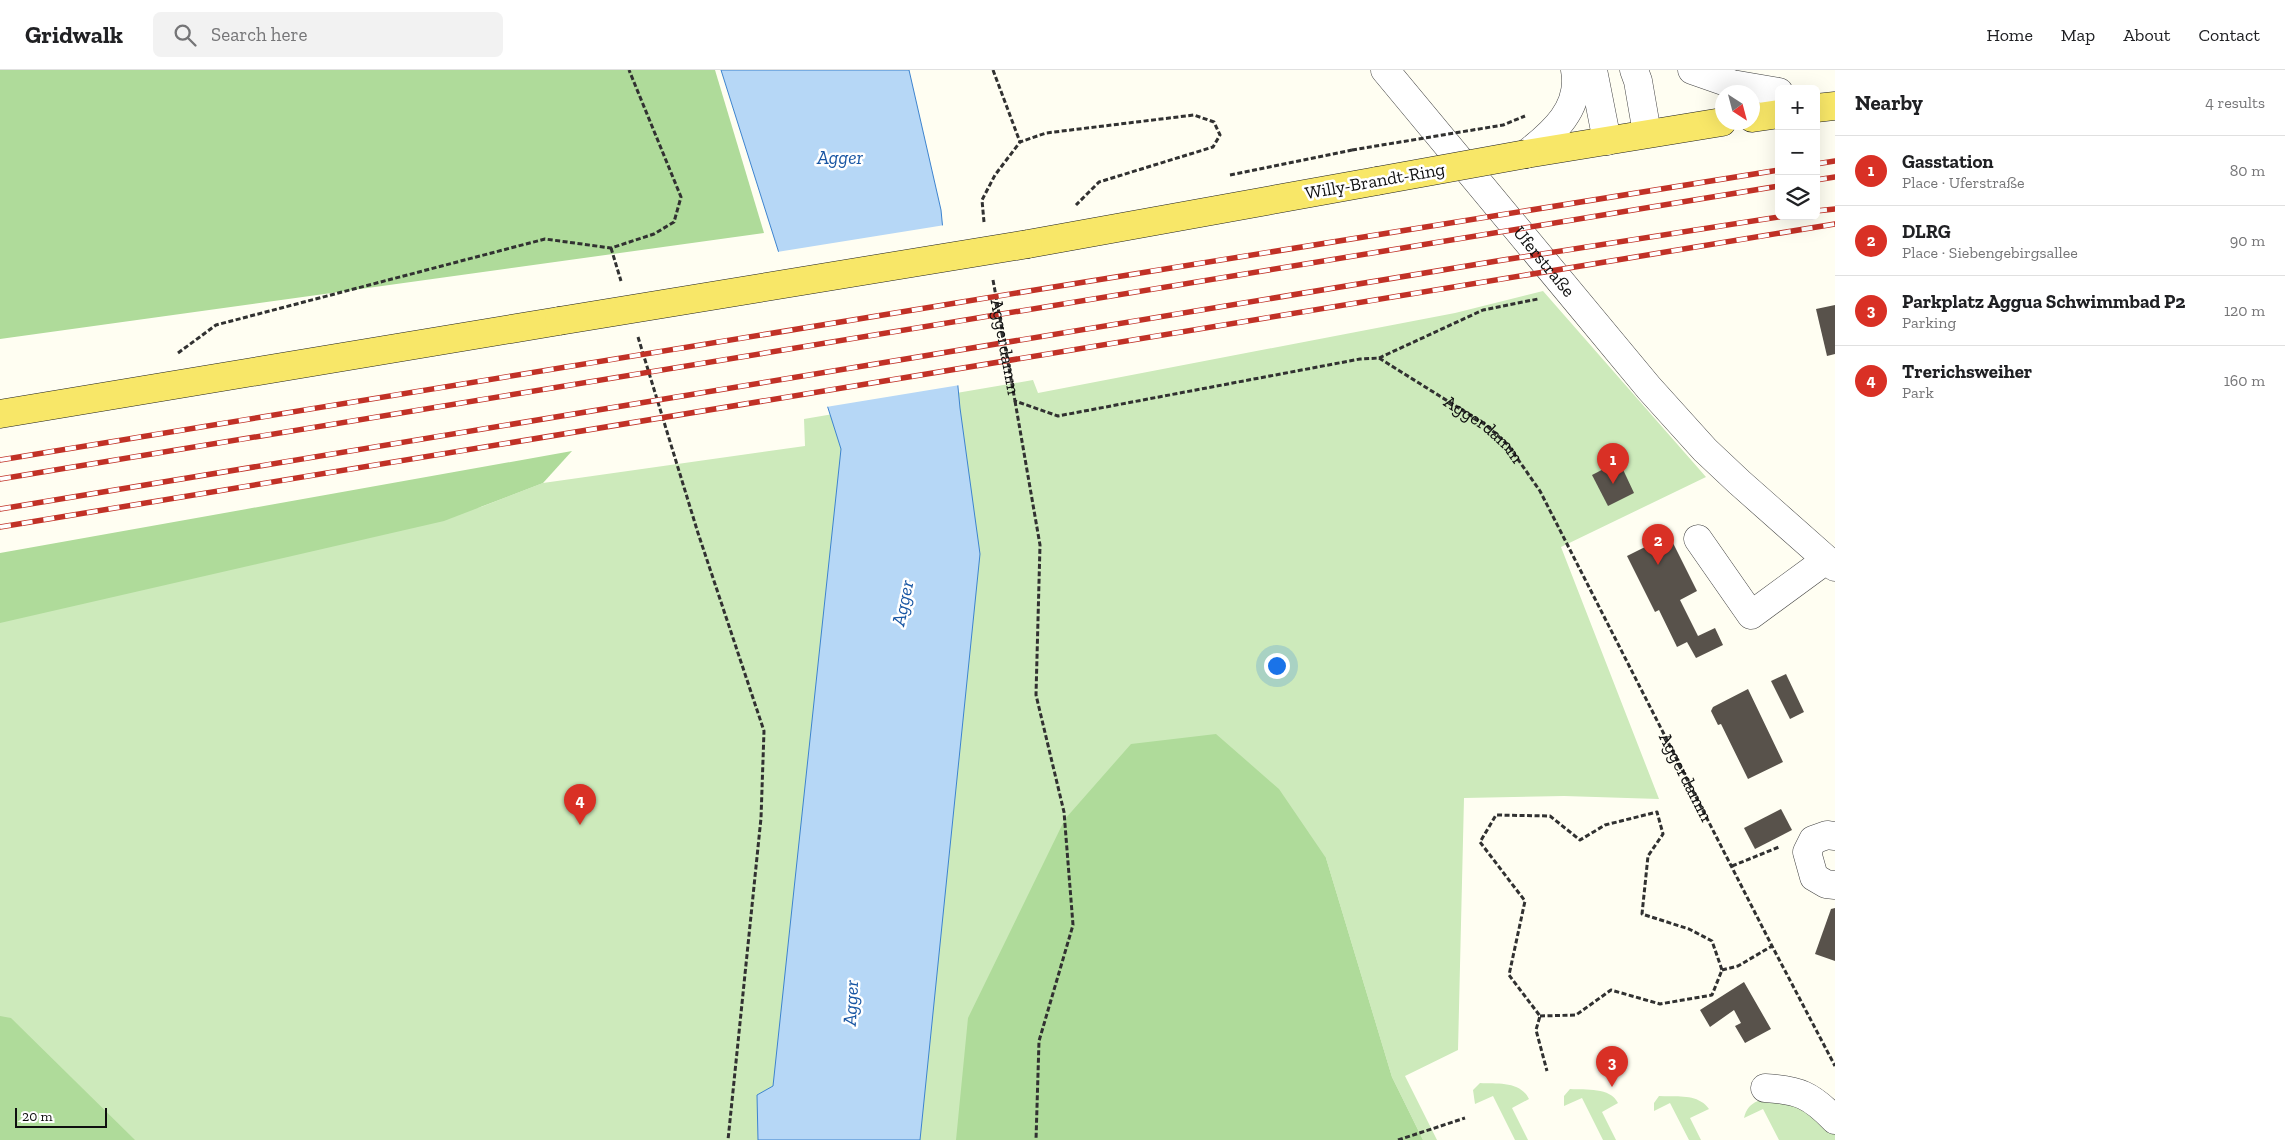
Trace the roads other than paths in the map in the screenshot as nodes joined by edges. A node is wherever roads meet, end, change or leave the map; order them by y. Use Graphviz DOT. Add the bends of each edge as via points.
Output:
graph roads {
  1 [pos="1384,70"];
  2 [pos="1575,70"];
  3 [pos="1593,70"];
  4 [pos="1634,70"];
  5 [pos="1692,70"];
  6 [pos="1775,91"];
  7 [pos="1820,100"];
  8 [pos="1835,104"];
  9 [pos="1820,107"];
  10 [pos="1775,115"];
  11 [pos="1760,117"];
  12 [pos="1715,123"];
  13 [pos="1647,133"];
  14 [pos="1607,141"];
  15 [pos="1541,148"];
  16 [pos="0,414"];
  17 [pos="1698,539"];
  18 [pos="1830,564"];
  19 [pos="1835,836"];
  20 [pos="1835,885"];
  21 [pos="1765,1088"];
  22 [pos="1835,1120"];
  1 -- 18 [label="street, Uferstraße" via="1649,388 1706,450"];
  2 -- 15 [label="street" via="1577,79 1572,102 1564,120"];
  3 -- 14 [label="street"];
  4 -- 13 [label="street"];
  5 -- 6 [label="street" via="1732,84"];
  7 -- 8 [label="street"];
  8 -- 9 [label="main road"];
  10 -- 11 [label="main road"];
  12 -- 13 [label="main road, Willy-Brandt-Ring"];
  13 -- 14 [label="main road, Willy-Brandt-Ring"];
  14 -- 15 [label="main road, Willy-Brandt-Ring"];
  15 -- 16 [label="main road, Willy-Brandt-Ring, bridge" via="1028,244"];
  17 -- 18 [label="street" via="1750,615"];
  19 -- 20 [label="street" via="1813,840 1806,852 1814,877"];
  21 -- 22 [label="street" via="1811,1097"];
}
